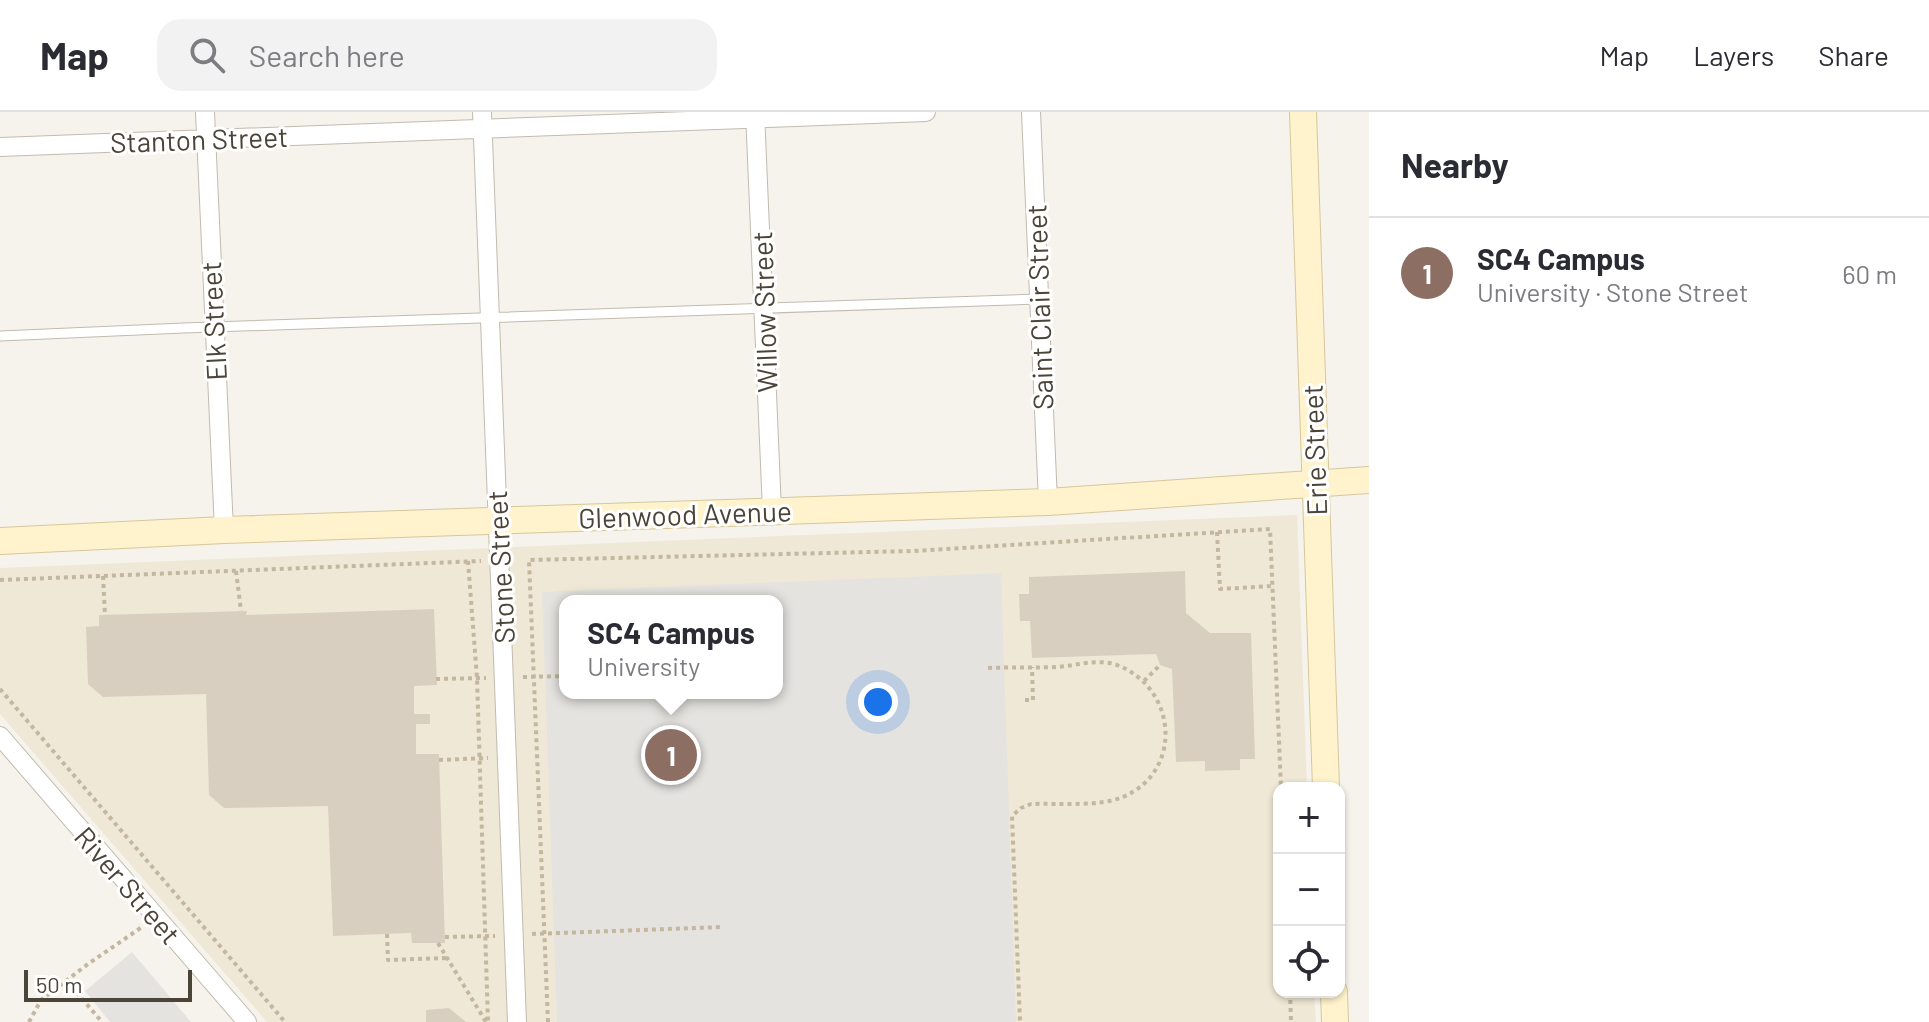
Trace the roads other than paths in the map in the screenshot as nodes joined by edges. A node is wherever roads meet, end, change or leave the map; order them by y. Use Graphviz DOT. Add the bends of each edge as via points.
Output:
graph roads {
  1 [pos="205,112"];
  2 [pos="926,112"];
  3 [pos="1031,112"];
  4 [pos="1303,112"];
  5 [pos="755,115"];
  6 [pos="482,120"];
  7 [pos="206,139"];
  8 [pos="0,147"];
  9 [pos="1038,299"];
  10 [pos="765,308"];
  11 [pos="490,319"];
  12 [pos="213,328"];
  13 [pos="0,336"];
  14 [pos="1369,480"];
  15 [pos="1315,484"];
  16 [pos="1048,502"];
  17 [pos="772,511"];
  18 [pos="498,520"];
  19 [pos="224,530"];
  20 [pos="0,541"];
  21 [pos="4,742"];
  22 [pos="1326,782"];
  23 [pos="1334,998"];
  24 [pos="247,1022"];
  25 [pos="517,1022"];
  26 [pos="1335,1022"];
  1 -- 7 [label="street, Elk Street"];
  2 -- 5 [label="street, Stanton Street"];
  3 -- 9 [label="street, Saint Clair Street"];
  4 -- 15 [label="street, Erie Street"];
  5 -- 6 [label="street, Stanton Street"];
  5 -- 10 [label="street, Willow Street"];
  6 -- 7 [label="street, Stanton Street"];
  6 -- 11 [label="street, Stone Street"];
  7 -- 8 [label="street, Stanton Street"];
  7 -- 12 [label="street, Elk Street"];
  9 -- 10 [label="lane"];
  9 -- 16 [label="street, Saint Clair Street"];
  10 -- 11 [label="lane"];
  10 -- 17 [label="street, Willow Street"];
  11 -- 12 [label="lane"];
  11 -- 18 [label="street, Stone Street"];
  12 -- 13 [label="lane"];
  12 -- 19 [label="street, Elk Street"];
  14 -- 15 [label="street, Glenwood Avenue"];
  15 -- 16 [label="street, Glenwood Avenue"];
  15 -- 22 [label="street, Erie Street"];
  16 -- 17 [label="street, Glenwood Avenue"];
  17 -- 18 [label="street, Glenwood Avenue"];
  18 -- 19 [label="street, Glenwood Avenue"];
  18 -- 25 [label="street, Stone Street"];
  19 -- 20 [label="street, Glenwood Avenue"];
  21 -- 24 [label="street, River Street"];
  23 -- 26 [label="street"];
}
